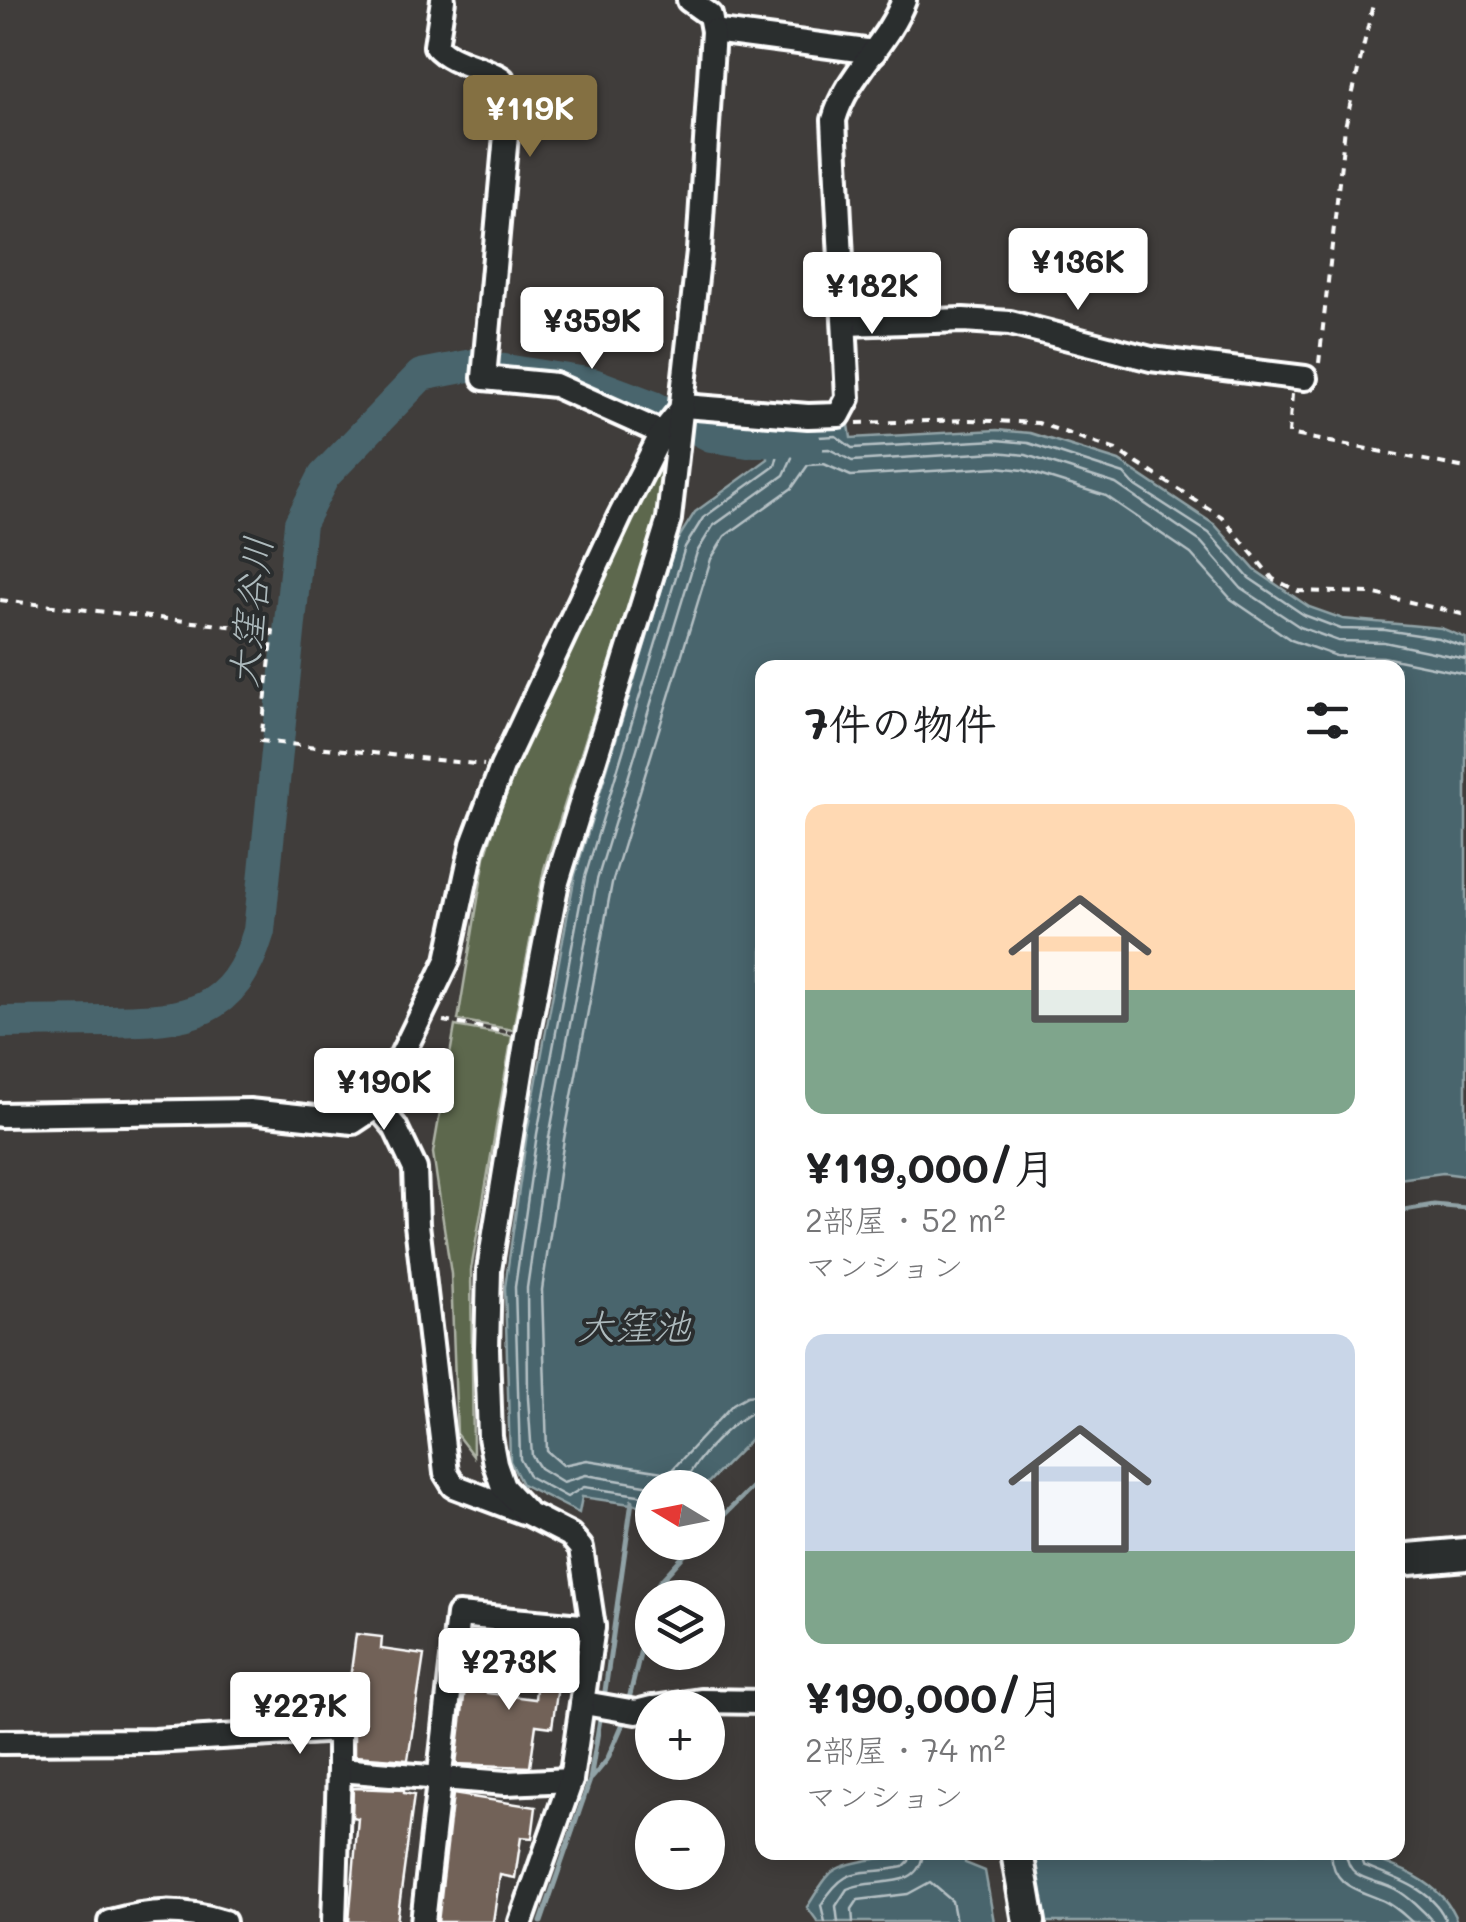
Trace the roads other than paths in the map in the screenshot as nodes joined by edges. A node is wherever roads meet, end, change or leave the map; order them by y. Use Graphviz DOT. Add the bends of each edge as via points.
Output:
graph roads {
  1 [pos="443,0"];
  2 [pos="689,0"];
  3 [pos="904,0"];
  4 [pos="713,31"];
  5 [pos="874,52"];
  6 [pos="846,324"];
  7 [pos="1305,378"];
  8 [pos="676,419"];
  9 [pos="377,1106"];
  10 [pos="0,1114"];
  11 [pos="527,1513"];
  12 [pos="1466,1554"];
  13 [pos="1405,1559"];
  14 [pos="593,1627"];
  15 [pos="755,1702"];
  16 [pos="622,1707"];
  17 [pos="0,1742"];
  18 [pos="339,1770"];
  19 [pos="438,1777"];
  20 [pos="571,1780"];
  21 [pos="1018,1860"];
  22 [pos="110,1922"];
  23 [pos="224,1922"];
  24 [pos="334,1922"];
  25 [pos="424,1922"];
  26 [pos="521,1922"];
  27 [pos="1029,1922"];
  1 -- 8 [label="street" via="436,46 502,79 509,102 484,378 555,385"];
  2 -- 4 [label="street" via="710,15"];
  3 -- 5 [label="street" via="894,28"];
  4 -- 5 [label="street"];
  4 -- 8 [label="street"];
  5 -- 6 [label="street" via="840,98 834,120"];
  6 -- 7 [label="street" via="1010,324 1151,359"];
  6 -- 8 [label="street" via="848,398 839,415"];
  8 -- 9 [label="street" via="502,767 473,844 448,960"];
  8 -- 11 [label="street" via="669,519 557,882 489,1270 490,1437 502,1487"];
  9 -- 10 [label="street" via="353,1122 248,1111"];
  9 -- 11 [label="street" via="415,1169 446,1472 454,1486"];
  11 -- 14 [label="street" via="570,1534 581,1548"];
  12 -- 13 [label="street"];
  14 -- 16 [label="street"];
  14 -- 19 [label="street" via="458,1614"];
  15 -- 16 [label="street"];
  16 -- 20 [label="street"];
  17 -- 18 [label="street" via="171,1741 339,1730"];
  18 -- 19 [label="street"];
  18 -- 24 [label="street"];
  19 -- 20 [label="street"];
  19 -- 25 [label="street"];
  20 -- 26 [label="street"];
  21 -- 27 [label="street"];
  22 -- 23 [label="street" via="162,1910"];
}
